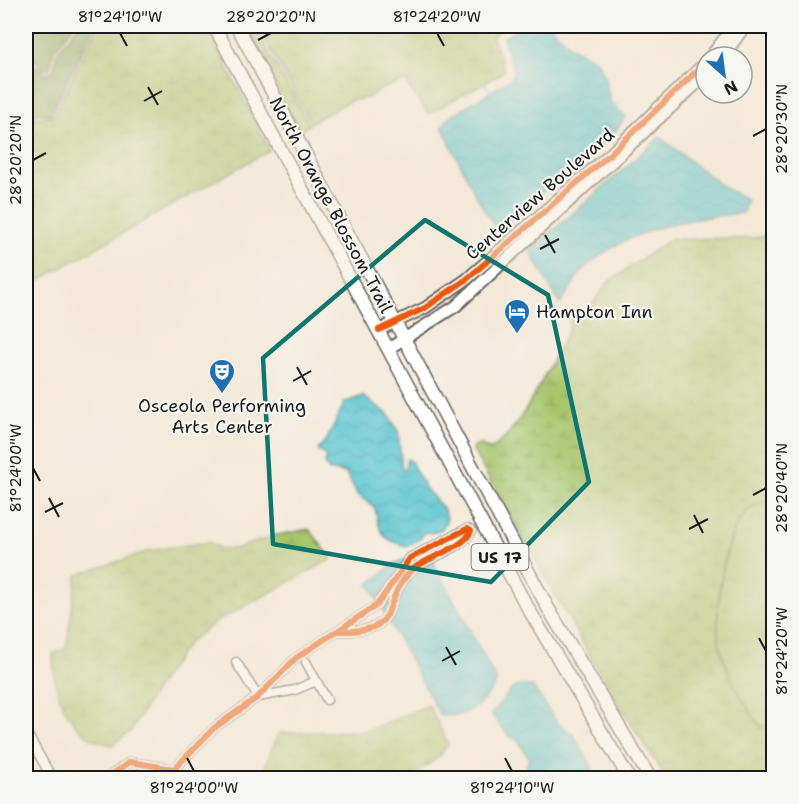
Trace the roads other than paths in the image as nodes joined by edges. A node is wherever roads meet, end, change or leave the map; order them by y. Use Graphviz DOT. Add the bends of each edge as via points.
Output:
graph roads {
  1 [pos="214,26"];
  2 [pos="237,26"];
  3 [pos="734,26"];
  4 [pos="745,26"];
  5 [pos="722,45"];
  6 [pos="726,45"];
  7 [pos="694,76"];
  8 [pos="694,86"];
  9 [pos="497,260"];
  10 [pos="394,323"];
  11 [pos="379,330"];
  12 [pos="403,339"];
  13 [pos="388,349"];
  14 [pos="485,530"];
  15 [pos="513,545"];
  16 [pos="379,602"];
  17 [pos="389,608"];
  18 [pos="361,614"];
  19 [pos="366,629"];
  20 [pos="339,631"];
  21 [pos="236,662"];
  22 [pos="306,662"];
  23 [pos="316,681"];
  24 [pos="258,697"];
  25 [pos="327,700"];
  26 [pos="26,733"];
  27 [pos="618,762"];
  28 [pos="52,778"];
  29 [pos="107,778"];
  30 [pos="629,778"];
  31 [pos="634,778"];
  32 [pos="650,778"];
  1 -- 11 [label="main road, North Orange Blossom Trail / US 17"];
  2 -- 10 [label="main road, North Orange Blossom Trail / US 17"];
  3 -- 5 [label="street, Centerview Boulevard"];
  4 -- 6 [label="street, Centerview Boulevard"];
  7 -- 9 [label="street, Centerview Boulevard" via="581,176"];
  8 -- 9 [label="street, Centerview Boulevard"];
  9 -- 10 [label="street, Centerview Boulevard"];
  9 -- 12 [label="street, Centerview Boulevard" via="456,306"];
  10 -- 11 [label="street, Centerview Boulevard"];
  10 -- 12 [label="main road, North Orange Blossom Trail / US 17"];
  11 -- 13 [label="main road, North Orange Blossom Trail / US 17"];
  12 -- 13 [label="street, Centerview Boulevard"];
  12 -- 15 [label="main road, North Orange Blossom Trail / US 17"];
  13 -- 14 [label="main road, North Orange Blossom Trail / US 17"];
  14 -- 15 [label="main road" via="499,532"];
  14 -- 27 [label="main road, North Orange Blossom Trail / US 17"];
  15 -- 32 [label="main road, North Orange Blossom Trail / US 17" via="585,674"];
  16 -- 17 [label="street" via="385,602"];
  16 -- 17 [label="street" via="410,558 467,529 471,531 466,539 412,571"];
  16 -- 18 [label="street"];
  17 -- 19 [label="street" via="384,622 373,630"];
  18 -- 19 [label="street" via="359,621"];
  18 -- 20 [label="street"];
  19 -- 20 [label="street"];
  20 -- 24 [label="street" via="296,658"];
  21 -- 24 [label="street"];
  22 -- 23 [label="street"];
  23 -- 24 [label="street" via="296,690"];
  23 -- 25 [label="street"];
  24 -- 29 [label="street" via="213,728 174,769 130,762"];
  26 -- 28 [label="street"];
  27 -- 30 [label="main road, North Orange Blossom Trail / US 17"];
  27 -- 31 [label="main road"];
}
